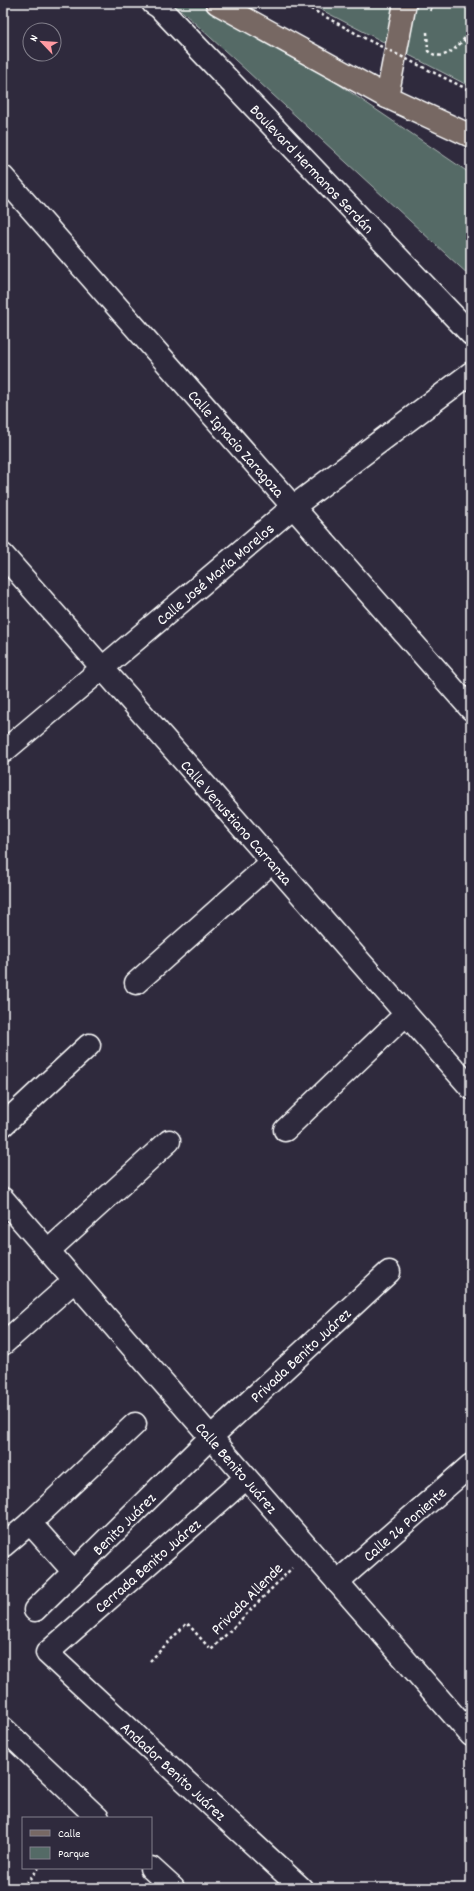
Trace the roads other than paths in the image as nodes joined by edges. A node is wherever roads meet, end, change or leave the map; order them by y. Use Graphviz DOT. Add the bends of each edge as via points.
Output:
graph roads {
  1 [pos="153,3"];
  2 [pos="217,3"];
  3 [pos="405,3"];
  4 [pos="387,97"];
  5 [pos="471,136"];
  6 [pos="3,177"];
  7 [pos="471,334"];
  8 [pos="471,373"];
  9 [pos="293,507"];
  10 [pos="3,555"];
  11 [pos="102,668"];
  12 [pos="471,709"];
  13 [pos="3,752"];
  14 [pos="272,862"];
  15 [pos="136,983"];
  16 [pos="406,1014"];
  17 [pos="89,1045"];
  18 [pos="470,1086"];
  19 [pos="3,1125"];
  20 [pos="285,1130"];
  21 [pos="170,1141"];
  22 [pos="3,1199"];
  23 [pos="48,1251"];
  24 [pos="389,1272"];
  25 [pos="74,1281"];
  26 [pos="3,1344"];
  27 [pos="135,1424"];
  28 [pos="211,1437"];
  29 [pos="471,1465"];
  30 [pos="246,1478"];
  31 [pos="30,1523"];
  32 [pos="3,1546"];
  33 [pos="74,1572"];
  34 [pos="337,1582"];
  35 [pos="35,1610"];
  36 [pos="47,1653"];
  37 [pos="3,1728"];
  38 [pos="471,1735"];
  39 [pos="97,1817"];
  40 [pos="152,1869"];
  41 [pos="173,1888"];
  42 [pos="301,1888"];
  1 -- 7 [label="street, Boulevard Hermanos Serdán"];
  2 -- 4 [label="main road"];
  3 -- 4 [label="main road"];
  4 -- 5 [label="main road"];
  6 -- 9 [label="street, Calle Ignacio Zaragoza"];
  8 -- 9 [label="street, Calle José María Morelos"];
  9 -- 11 [label="street, Calle José María Morelos"];
  9 -- 12 [label="street, Calle Ignacio Zaragoza"];
  10 -- 11 [label="street, Calle Venustiano Carranza"];
  11 -- 13 [label="street, Calle José María Morelos"];
  11 -- 14 [label="street, Calle Venustiano Carranza"];
  14 -- 15 [label="street"];
  14 -- 16 [label="street, Calle Venustiano Carranza"];
  16 -- 18 [label="street, Calle Venustiano Carranza"];
  16 -- 20 [label="street"];
  17 -- 19 [label="street"];
  21 -- 23 [label="street"];
  22 -- 23 [label="street, Calle Benito Juárez"];
  23 -- 25 [label="street, Calle Benito Juárez"];
  24 -- 28 [label="street, Privada Benito Juárez"];
  25 -- 26 [label="street"];
  25 -- 28 [label="street, Calle Benito Juárez"];
  27 -- 31 [label="street"];
  28 -- 30 [label="street, Calle Benito Juárez"];
  28 -- 33 [label="street, Benito Juárez"];
  29 -- 34 [label="street, Calle 26 Poniente"];
  30 -- 34 [label="street, Calle Benito Juárez"];
  30 -- 36 [label="street, Cerrada Benito Juárez"];
  31 -- 32 [label="street"];
  31 -- 33 [label="street"];
  33 -- 35 [label="street, Benito Juárez"];
  34 -- 38 [label="street, Calle Benito Juárez"];
  36 -- 42 [label="street, Andador Benito Juárez"];
  37 -- 39 [label="street"];
  40 -- 41 [label="street"];
}
